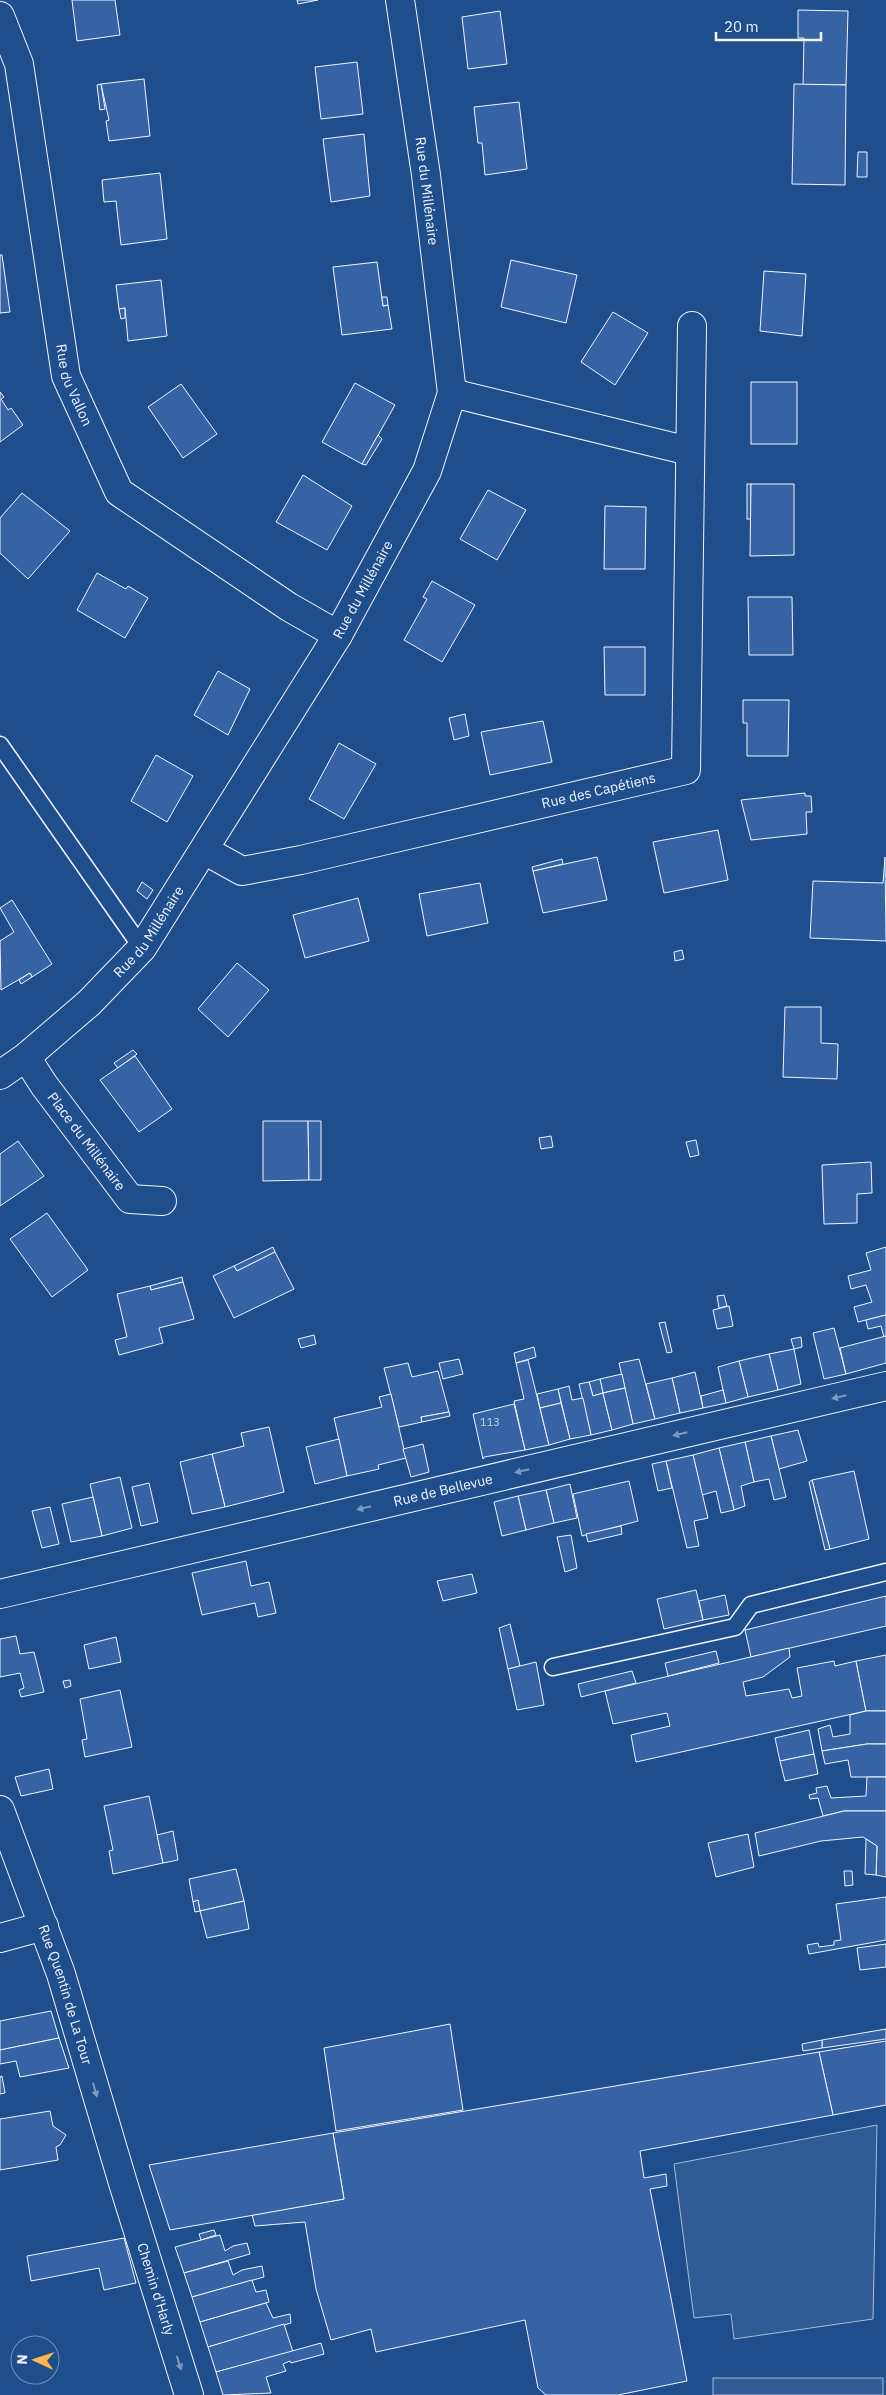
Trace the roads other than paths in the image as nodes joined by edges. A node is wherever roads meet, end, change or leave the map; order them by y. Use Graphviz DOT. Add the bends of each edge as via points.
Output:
graph roads {
  1 [pos="400,0"];
  2 [pos="0,18"];
  3 [pos="692,326"];
  4 [pos="452,393"];
  5 [pos="689,451"];
  6 [pos="338,635"];
  7 [pos="0,745"];
  8 [pos="204,850"];
  9 [pos="142,948"];
  10 [pos="26,1057"];
  11 [pos="0,1075"];
  12 [pos="162,1201"];
  13 [pos="886,1386"];
  14 [pos="886,1572"];
  15 [pos="0,1594"];
  16 [pos="553,1667"];
  17 [pos="0,1810"];
  18 [pos="44,1926"];
  19 [pos="0,1938"];
  20 [pos="123,2183"];
  21 [pos="189,2395"];
  1 -- 4 [label="street, Rue du Millénaire" via="426,175"];
  2 -- 6 [label="street, Rue du Vallon" via="19,64 66,376 119,492 289,607"];
  3 -- 5 [label="street, Rue des Capétiens"];
  4 -- 5 [label="street"];
  4 -- 6 [label="street, Rue du Millénaire" via="427,471"];
  5 -- 8 [label="street, Rue des Capétiens" via="686,770 242,871"];
  6 -- 8 [label="street, Rue du Millénaire"];
  7 -- 9 [label="lane"];
  8 -- 9 [label="street, Rue du Millénaire"];
  9 -- 10 [label="street, Rue du Millénaire" via="89,1003"];
  10 -- 11 [label="street, Rue du Millénaire"];
  10 -- 12 [label="street, Place du Millénaire" via="130,1199"];
  13 -- 15 [label="street, Rue de Bellevue, one-way"];
  14 -- 16 [label="lane" via="751,1605 735,1627"];
  17 -- 18 [label="street, Rue Quentin de La Tour"];
  18 -- 19 [label="street"];
  18 -- 20 [label="street, Rue Quentin de La Tour, one-way"];
  20 -- 21 [label="street, Chemin d'Harly, one-way"];
}
